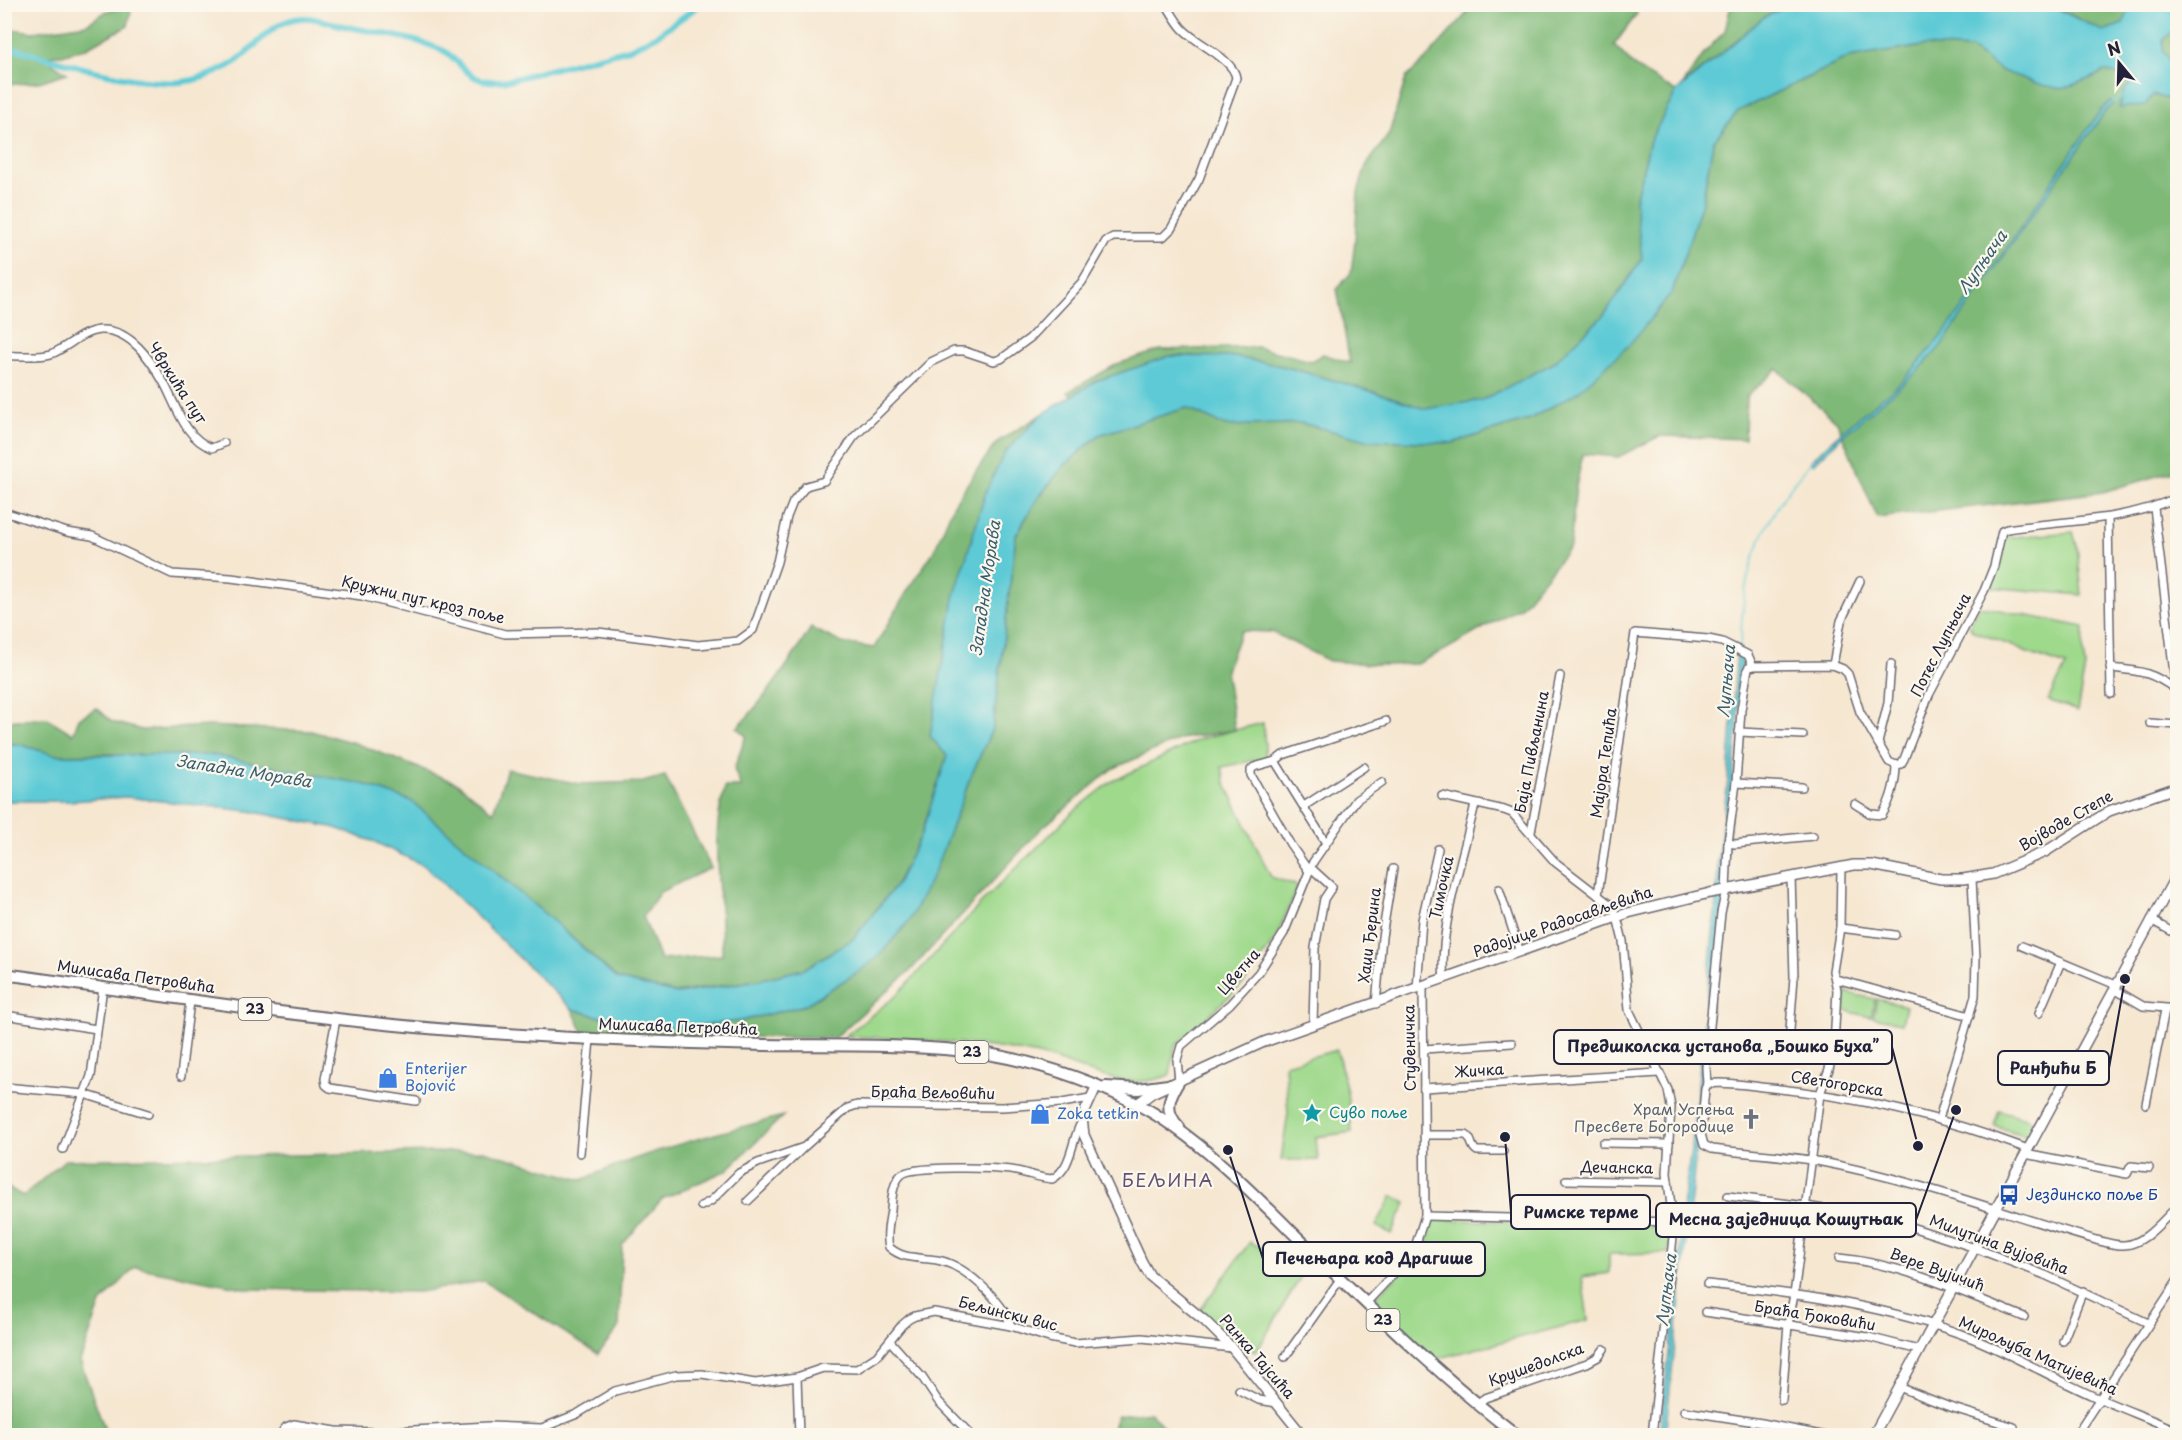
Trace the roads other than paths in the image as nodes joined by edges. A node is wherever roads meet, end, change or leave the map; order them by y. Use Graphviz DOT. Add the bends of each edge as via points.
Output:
graph roads {
  1 [pos="1166,4"];
  2 [pos="4,356"];
  3 [pos="224,443"];
  4 [pos="2178,497"];
  5 [pos="2154,508"];
  6 [pos="4,512"];
  7 [pos="2108,518"];
  8 [pos="1860,581"];
  9 [pos="1892,664"];
  10 [pos="1833,665"];
  11 [pos="1753,666"];
  12 [pos="2110,668"];
  13 [pos="1560,676"];
  14 [pos="2177,690"];
  15 [pos="2111,694"];
  16 [pos="1386,721"];
  17 [pos="2150,723"];
  18 [pos="2178,726"];
  19 [pos="1739,732"];
  20 [pos="1803,735"];
  21 [pos="1878,743"];
  22 [pos="1275,761"];
  23 [pos="1896,765"];
  24 [pos="1364,767"];
  25 [pos="1382,782"];
  26 [pos="1736,783"];
  27 [pos="1802,787"];
  28 [pos="2178,787"];
  29 [pos="1442,796"];
  30 [pos="1475,804"];
  31 [pos="1854,804"];
  32 [pos="1304,806"];
  33 [pos="1531,832"];
  34 [pos="1813,836"];
  35 [pos="1326,843"];
  36 [pos="1728,843"];
  37 [pos="1438,849"];
  38 [pos="1841,867"];
  39 [pos="1309,869"];
  40 [pos="1393,869"];
  41 [pos="2178,872"];
  42 [pos="1791,877"];
  43 [pos="1972,879"];
  44 [pos="1499,889"];
  45 [pos="1724,890"];
  46 [pos="2173,890"];
  47 [pos="1598,895"];
  48 [pos="1617,917"];
  49 [pos="2151,920"];
  50 [pos="1840,928"];
  51 [pos="1895,935"];
  52 [pos="2178,935"];
  53 [pos="2022,946"];
  54 [pos="1520,952"];
  55 [pos="2061,962"];
  56 [pos="4,974"];
  57 [pos="1444,979"];
  58 [pos="1836,979"];
  59 [pos="102,987"];
  60 [pos="2115,987"];
  61 [pos="1420,988"];
  62 [pos="190,1000"];
  63 [pos="1376,1004"];
  64 [pos="2178,1009"];
  65 [pos="2165,1010"];
  66 [pos="2039,1012"];
  67 [pos="4,1015"];
  68 [pos="1970,1016"];
  69 [pos="336,1019"];
  70 [pos="1313,1024"];
  71 [pos="97,1029"];
  72 [pos="590,1039"];
  73 [pos="1512,1043"];
  74 [pos="1790,1043"];
  75 [pos="1424,1049"];
  76 [pos="1659,1074"];
  77 [pos="181,1076"];
  78 [pos="1173,1083"];
  79 [pos="1707,1084"];
  80 [pos="4,1087"];
  81 [pos="1100,1087"];
  82 [pos="1424,1088"];
  83 [pos="84,1094"];
  84 [pos="1820,1094"];
  85 [pos="1090,1098"];
  86 [pos="416,1101"];
  87 [pos="1137,1104"];
  88 [pos="2146,1104"];
  89 [pos="148,1114"];
  90 [pos="1939,1119"];
  91 [pos="1081,1123"];
  92 [pos="1424,1135"];
  93 [pos="1186,1137"];
  94 [pos="1603,1143"];
  95 [pos="1669,1143"];
  96 [pos="804,1147"];
  97 [pos="63,1149"];
  98 [pos="1503,1151"];
  99 [pos="2027,1151"];
  100 [pos="580,1153"];
  101 [pos="1811,1160"];
  102 [pos="2149,1168"];
  103 [pos="1566,1180"];
  104 [pos="1668,1182"];
  105 [pos="1728,1196"];
  106 [pos="748,1201"];
  107 [pos="701,1206"];
  108 [pos="1806,1206"];
  109 [pos="2178,1206"];
  110 [pos="1995,1210"];
  111 [pos="1425,1216"];
  112 [pos="1673,1222"];
  113 [pos="1975,1248"];
  114 [pos="1839,1258"];
  115 [pos="1341,1278"];
  116 [pos="2178,1280"];
  117 [pos="1707,1284"];
  118 [pos="1953,1288"];
  119 [pos="2083,1291"];
  120 [pos="1794,1295"];
  121 [pos="1366,1304"];
  122 [pos="1705,1312"];
  123 [pos="2024,1317"];
  124 [pos="2148,1323"];
  125 [pos="1788,1325"];
  126 [pos="1933,1325"];
  127 [pos="1011,1326"];
  128 [pos="890,1341"];
  129 [pos="2063,1341"];
  130 [pos="1232,1348"];
  131 [pos="1604,1349"];
  132 [pos="1919,1350"];
  133 [pos="1285,1357"];
  134 [pos="797,1377"];
  135 [pos="1899,1387"];
  136 [pos="1239,1390"];
  137 [pos="2100,1398"];
  138 [pos="1782,1400"];
  139 [pos="1277,1403"];
  140 [pos="1476,1404"];
  141 [pos="1684,1411"];
  142 [pos="2014,1427"];
  143 [pos="2178,1431"];
  144 [pos="279,1436"];
  145 [pos="799,1436"];
  146 [pos="972,1436"];
  147 [pos="1304,1436"];
  148 [pos="1518,1436"];
  149 [pos="1652,1436"];
  150 [pos="1826,1436"];
  151 [pos="1873,1436"];
  152 [pos="2075,1436"];
  1 -- 6 [label="street, Кружни пут кроз поље" via="1183,29 1228,64 1236,78 1199,179 1167,235 1113,237 1106,241 1082,282 1023,344 994,361 964,351 944,354 878,412 854,437 824,481 806,486 793,502 761,611 753,630 738,641 699,645 598,632 506,634 362,596 172,574 92,536"];
  2 -- 3 [label="street, Чвркића пут" via="49,355 87,334 116,331 133,340 164,383 188,428 205,446 212,448"];
  4 -- 5 [label="street"];
  5 -- 7 [label="street"];
  5 -- 14 [label="street"];
  7 -- 12 [label="street"];
  7 -- 23 [label="street, Потес Лупњача" via="2002,531 1984,591 1929,695 1904,759"];
  8 -- 10 [label="street" via="1841,621"];
  9 -- 21 [label="street"];
  10 -- 11 [label="street"];
  10 -- 21 [label="street" via="1850,676 1860,712"];
  11 -- 19 [label="street" via="1746,671"];
  11 -- 47 [label="street, Мајора Тепића" via="1748,655 1722,642 1635,634"];
  12 -- 14 [label="street" via="2146,672"];
  12 -- 15 [label="street"];
  13 -- 33 [label="street, Баја Пивљанина"];
  16 -- 22 [label="street"];
  17 -- 18 [label="street"];
  19 -- 20 [label="street"];
  19 -- 26 [label="street"];
  21 -- 23 [label="street" via="1889,762"];
  22 -- 32 [label="street"];
  22 -- 39 [label="street" via="1254,766 1251,775 1290,844"];
  23 -- 31 [label="street, Потес Лупњача" via="1882,815 1870,814"];
  24 -- 32 [label="street"];
  25 -- 35 [label="street, Цветна" via="1358,797"];
  26 -- 27 [label="street"];
  26 -- 36 [label="street"];
  28 -- 43 [label="main road, Војводе Степе" via="2109,812 2031,860"];
  29 -- 30 [label="street"];
  30 -- 33 [label="street" via="1509,812"];
  30 -- 57 [label="street, Тимочка" via="1449,916"];
  32 -- 35 [label="street"];
  33 -- 47 [label="street" via="1555,862"];
  34 -- 36 [label="street"];
  35 -- 39 [label="street, Цветна"];
  36 -- 45 [label="street"];
  37 -- 61 [label="street" via="1422,920"];
  38 -- 42 [label="main road, Војводе Степе"];
  38 -- 43 [label="main road, Војводе Степе" via="1868,865 1932,878"];
  38 -- 50 [label="street"];
  39 -- 70 [label="street" via="1332,887 1324,900 1316,943"];
  39 -- 78 [label="street, Цветна" via="1271,956 1242,992 1181,1046"];
  40 -- 63 [label="street, Хаџи Ђерина"];
  41 -- 46 [label="main road"];
  42 -- 45 [label="main road, Војводе Степе"];
  42 -- 74 [label="street" via="1794,977"];
  43 -- 68 [label="street" via="1976,967"];
  44 -- 54 [label="street"];
  45 -- 48 [label="main road, Радојице Радосављевића"];
  45 -- 79 [label="street"];
  46 -- 49 [label="main road"];
  47 -- 48 [label="street" via="1612,906"];
  48 -- 54 [label="main road, Радојице Радосављевића"];
  48 -- 76 [label="street" via="1629,1010"];
  49 -- 52 [label="street"];
  49 -- 60 [label="main road"];
  50 -- 51 [label="street"];
  50 -- 58 [label="street" via="1833,967"];
  53 -- 55 [label="street"];
  54 -- 57 [label="main road, Радојице Радосављевића"];
  55 -- 60 [label="street"];
  55 -- 66 [label="street"];
  56 -- 59 [label="main road, Милисава Петровића / 23"];
  57 -- 61 [label="main road, Радојице Радосављевића"];
  58 -- 68 [label="street"];
  58 -- 84 [label="street" via="1834,1046"];
  59 -- 62 [label="main road, Милисава Петровића / 23"];
  59 -- 71 [label="street"];
  60 -- 65 [label="street" via="2143,1006"];
  60 -- 99 [label="main road"];
  61 -- 63 [label="main road, Радојице Радосављевића"];
  61 -- 75 [label="street, Студеничка"];
  62 -- 69 [label="main road, Милисава Петровића / 23"];
  62 -- 77 [label="street"];
  63 -- 70 [label="main road, Радојице Радосављевића"];
  64 -- 65 [label="street"];
  65 -- 88 [label="street"];
  67 -- 71 [label="street"];
  68 -- 90 [label="street"];
  69 -- 72 [label="main road, Милисава Петровића / 23"];
  69 -- 86 [label="street" via="325,1083 330,1088"];
  70 -- 78 [label="main road, Радојице Радосављевића"];
  71 -- 83 [label="street" via="91,1076"];
  72 -- 81 [label="main road, Милисава Петровића / 23" via="981,1053 1019,1060"];
  72 -- 100 [label="street"];
  73 -- 75 [label="street"];
  75 -- 82 [label="street, Студеничка"];
  76 -- 82 [label="street, Жичка"];
  76 -- 95 [label="street" via="1671,1102"];
  78 -- 81 [label="main road" via="1138,1089"];
  78 -- 87 [label="main road, Радојице Радосављевића"];
  78 -- 93 [label="main road" via="1168,1106"];
  79 -- 84 [label="street, Светогорска"];
  79 -- 101 [label="street" via="1701,1134 1704,1145"];
  80 -- 83 [label="street"];
  81 -- 85 [label="main road"];
  81 -- 87 [label="main road, 23"];
  82 -- 92 [label="street, Студеничка"];
  83 -- 89 [label="street"];
  83 -- 97 [label="street"];
  84 -- 90 [label="street, Светогорска"];
  84 -- 101 [label="street"];
  85 -- 91 [label="main road"];
  85 -- 96 [label="street, Браћа Вељовићи" via="1002,1107 858,1105 848,1108"];
  87 -- 93 [label="main road, 23"];
  90 -- 99 [label="street, Светогорска"];
  91 -- 127 [label="street" via="1066,1167 1052,1179 983,1168 909,1172 902,1174 892,1194 889,1247 898,1255 938,1260 965,1271 1001,1308"];
  91 -- 130 [label="main road, Ранка Тајсића" via="1150,1276"];
  92 -- 98 [label="street" via="1466,1135 1477,1151"];
  92 -- 111 [label="street, Студеничка"];
  93 -- 115 [label="main road, 23" via="1235,1177"];
  94 -- 95 [label="street"];
  95 -- 104 [label="street"];
  96 -- 106 [label="street"];
  96 -- 107 [label="street, Браћа Вељовићи" via="739,1173"];
  99 -- 102 [label="street, Светогорска" via="2127,1174 2131,1166"];
  99 -- 110 [label="main road"];
  101 -- 108 [label="street"];
  101 -- 110 [label="street" via="1901,1181"];
  103 -- 104 [label="street, Дечанска"];
  104 -- 112 [label="street"];
  105 -- 108 [label="street, Милутина Вујовића"];
  108 -- 113 [label="street, Милутина Вујовића" via="1893,1221"];
  108 -- 120 [label="street"];
  109 -- 110 [label="street" via="2154,1230 2124,1245"];
  110 -- 113 [label="main road"];
  111 -- 112 [label="street"];
  111 -- 121 [label="street, Студеничка" via="1413,1253"];
  112 -- 149 [label="street"];
  113 -- 118 [label="main road"];
  113 -- 119 [label="street, Милутина Вујовића"];
  114 -- 118 [label="street, Вере Вујичић" via="1888,1265"];
  115 -- 121 [label="main road, 23"];
  115 -- 133 [label="street"];
  116 -- 124 [label="street"];
  117 -- 120 [label="street, Мирољуба Матијевића"];
  118 -- 123 [label="street, Вере Вујичић"];
  118 -- 126 [label="main road"];
  119 -- 124 [label="street, Милутина Вујовића"];
  119 -- 129 [label="street, Милутина Вујовића"];
  120 -- 125 [label="street"];
  120 -- 126 [label="street, Мирољуба Матијевића"];
  121 -- 140 [label="main road, 23"];
  122 -- 125 [label="street, Браћа Ђоковићи"];
  124 -- 137 [label="street"];
  125 -- 132 [label="street, Браћа Ђоковићи" via="1869,1337"];
  125 -- 138 [label="street"];
  126 -- 132 [label="main road"];
  126 -- 137 [label="street, Мирољуба Матијевића" via="1990,1346"];
  127 -- 128 [label="street, Бељински вис" via="925,1313 909,1319"];
  127 -- 130 [label="street, Бељински вис" via="1075,1343 1142,1338"];
  128 -- 134 [label="street, Бељински вис" via="877,1356 857,1369 823,1368"];
  128 -- 146 [label="street"];
  130 -- 139 [label="main road, Ранка Тајсића"];
  131 -- 140 [label="street, Крушедолска" via="1587,1363"];
  132 -- 135 [label="main road"];
  134 -- 144 [label="street, Бељински вис" via="756,1383 702,1374 676,1375 615,1391 577,1414 542,1428 489,1426 366,1432 294,1424"];
  134 -- 145 [label="street"];
  135 -- 142 [label="street"];
  135 -- 151 [label="main road"];
  136 -- 139 [label="street"];
  137 -- 143 [label="street, Мирољуба Матијевића"];
  137 -- 152 [label="street"];
  139 -- 147 [label="main road, Ранка Тајсића"];
  140 -- 148 [label="main road, 23"];
  141 -- 150 [label="street"];
}
